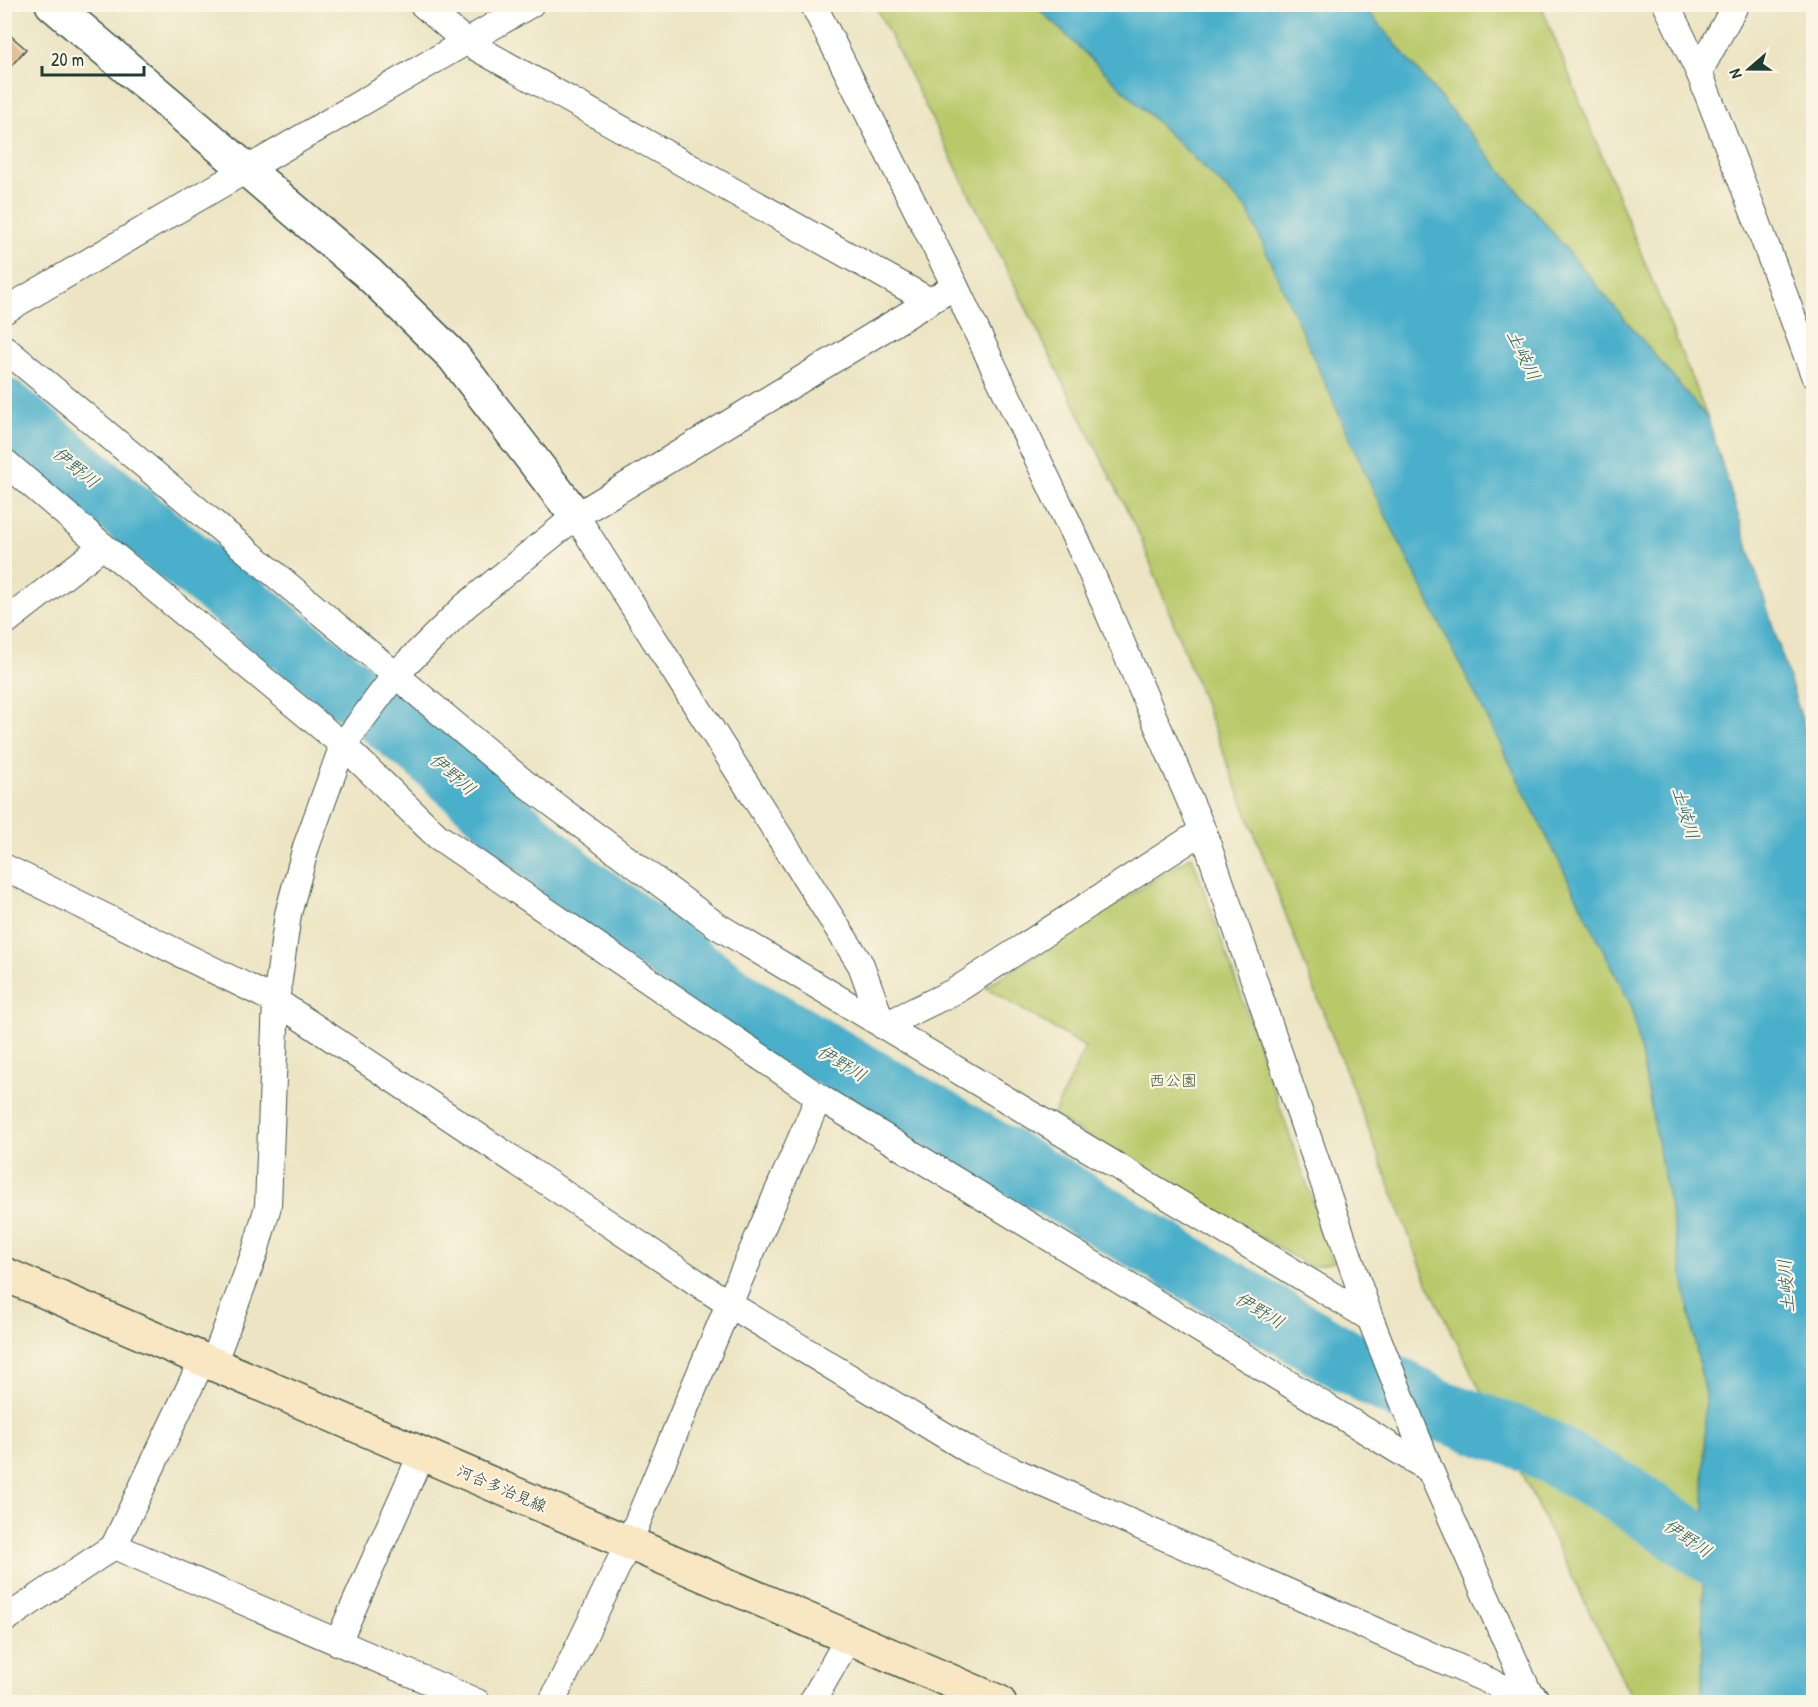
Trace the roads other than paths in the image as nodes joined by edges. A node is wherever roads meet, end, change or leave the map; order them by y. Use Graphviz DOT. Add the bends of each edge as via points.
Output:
graph roads {
  1 [pos="52,4"];
  2 [pos="422,4"];
  3 [pos="531,4"];
  4 [pos="813,4"];
  5 [pos="1666,4"];
  6 [pos="1736,4"];
  7 [pos="466,42"];
  8 [pos="1699,72"];
  9 [pos="246,169"];
  10 [pos="955,286"];
  11 [pos="930,301"];
  12 [pos="4,310"];
  13 [pos="4,348"];
  14 [pos="1814,375"];
  15 [pos="4,461"];
  16 [pos="576,516"];
  17 [pos="103,546"];
  18 [pos="4,623"];
  19 [pos="394,675"];
  20 [pos="343,745"];
  21 [pos="1203,831"];
  22 [pos="4,867"];
  23 [pos="276,1001"];
  24 [pos="883,1026"];
  25 [pos="819,1097"];
  26 [pos="4,1274"];
  27 [pos="729,1304"];
  28 [pos="1370,1318"];
  29 [pos="208,1361"];
  30 [pos="422,1453"];
  31 [pos="1430,1470"];
  32 [pos="628,1542"];
  33 [pos="114,1546"];
  34 [pos="4,1620"];
  35 [pos="849,1637"];
  36 [pos="338,1642"];
  37 [pos="1533,1701"];
  38 [pos="477,1702"];
  39 [pos="552,1702"];
  40 [pos="812,1702"];
  41 [pos="999,1702"];
  1 -- 9 [label="street"];
  2 -- 7 [label="street"];
  3 -- 7 [label="street"];
  4 -- 10 [label="street"];
  5 -- 8 [label="street"];
  6 -- 8 [label="street"];
  7 -- 9 [label="street"];
  7 -- 11 [label="street"];
  8 -- 14 [label="street"];
  9 -- 12 [label="street"];
  9 -- 16 [label="street" via="368,273 453,356"];
  10 -- 11 [label="street"];
  10 -- 21 [label="street" via="1084,556"];
  11 -- 16 [label="street"];
  13 -- 19 [label="street"];
  15 -- 17 [label="street"];
  16 -- 19 [label="street" via="465,606"];
  16 -- 24 [label="street" via="861,965"];
  17 -- 18 [label="street"];
  17 -- 20 [label="street"];
  19 -- 20 [label="street"];
  19 -- 24 [label="street" via="526,784 716,925"];
  20 -- 23 [label="street" via="306,847 288,914"];
  20 -- 25 [label="street" via="437,836"];
  21 -- 24 [label="street" via="955,991"];
  21 -- 28 [label="street"];
  22 -- 23 [label="street"];
  23 -- 27 [label="street"];
  23 -- 29 [label="street" via="268,1206 255,1252"];
  24 -- 28 [label="street"];
  25 -- 27 [label="street"];
  25 -- 31 [label="street"];
  26 -- 29 [label="main road, 河合多治見線"];
  27 -- 32 [label="street"];
  27 -- 37 [label="street" via="972,1452"];
  28 -- 31 [label="street"];
  29 -- 30 [label="main road, 河合多治見線"];
  29 -- 33 [label="street"];
  30 -- 32 [label="main road, 河合多治見線"];
  30 -- 36 [label="street"];
  31 -- 37 [label="street"];
  32 -- 35 [label="main road, 河合多治見線"];
  32 -- 39 [label="street"];
  33 -- 34 [label="street"];
  33 -- 36 [label="street"];
  35 -- 40 [label="street"];
  35 -- 41 [label="main road, 河合多治見線"];
  36 -- 38 [label="street"];
}
